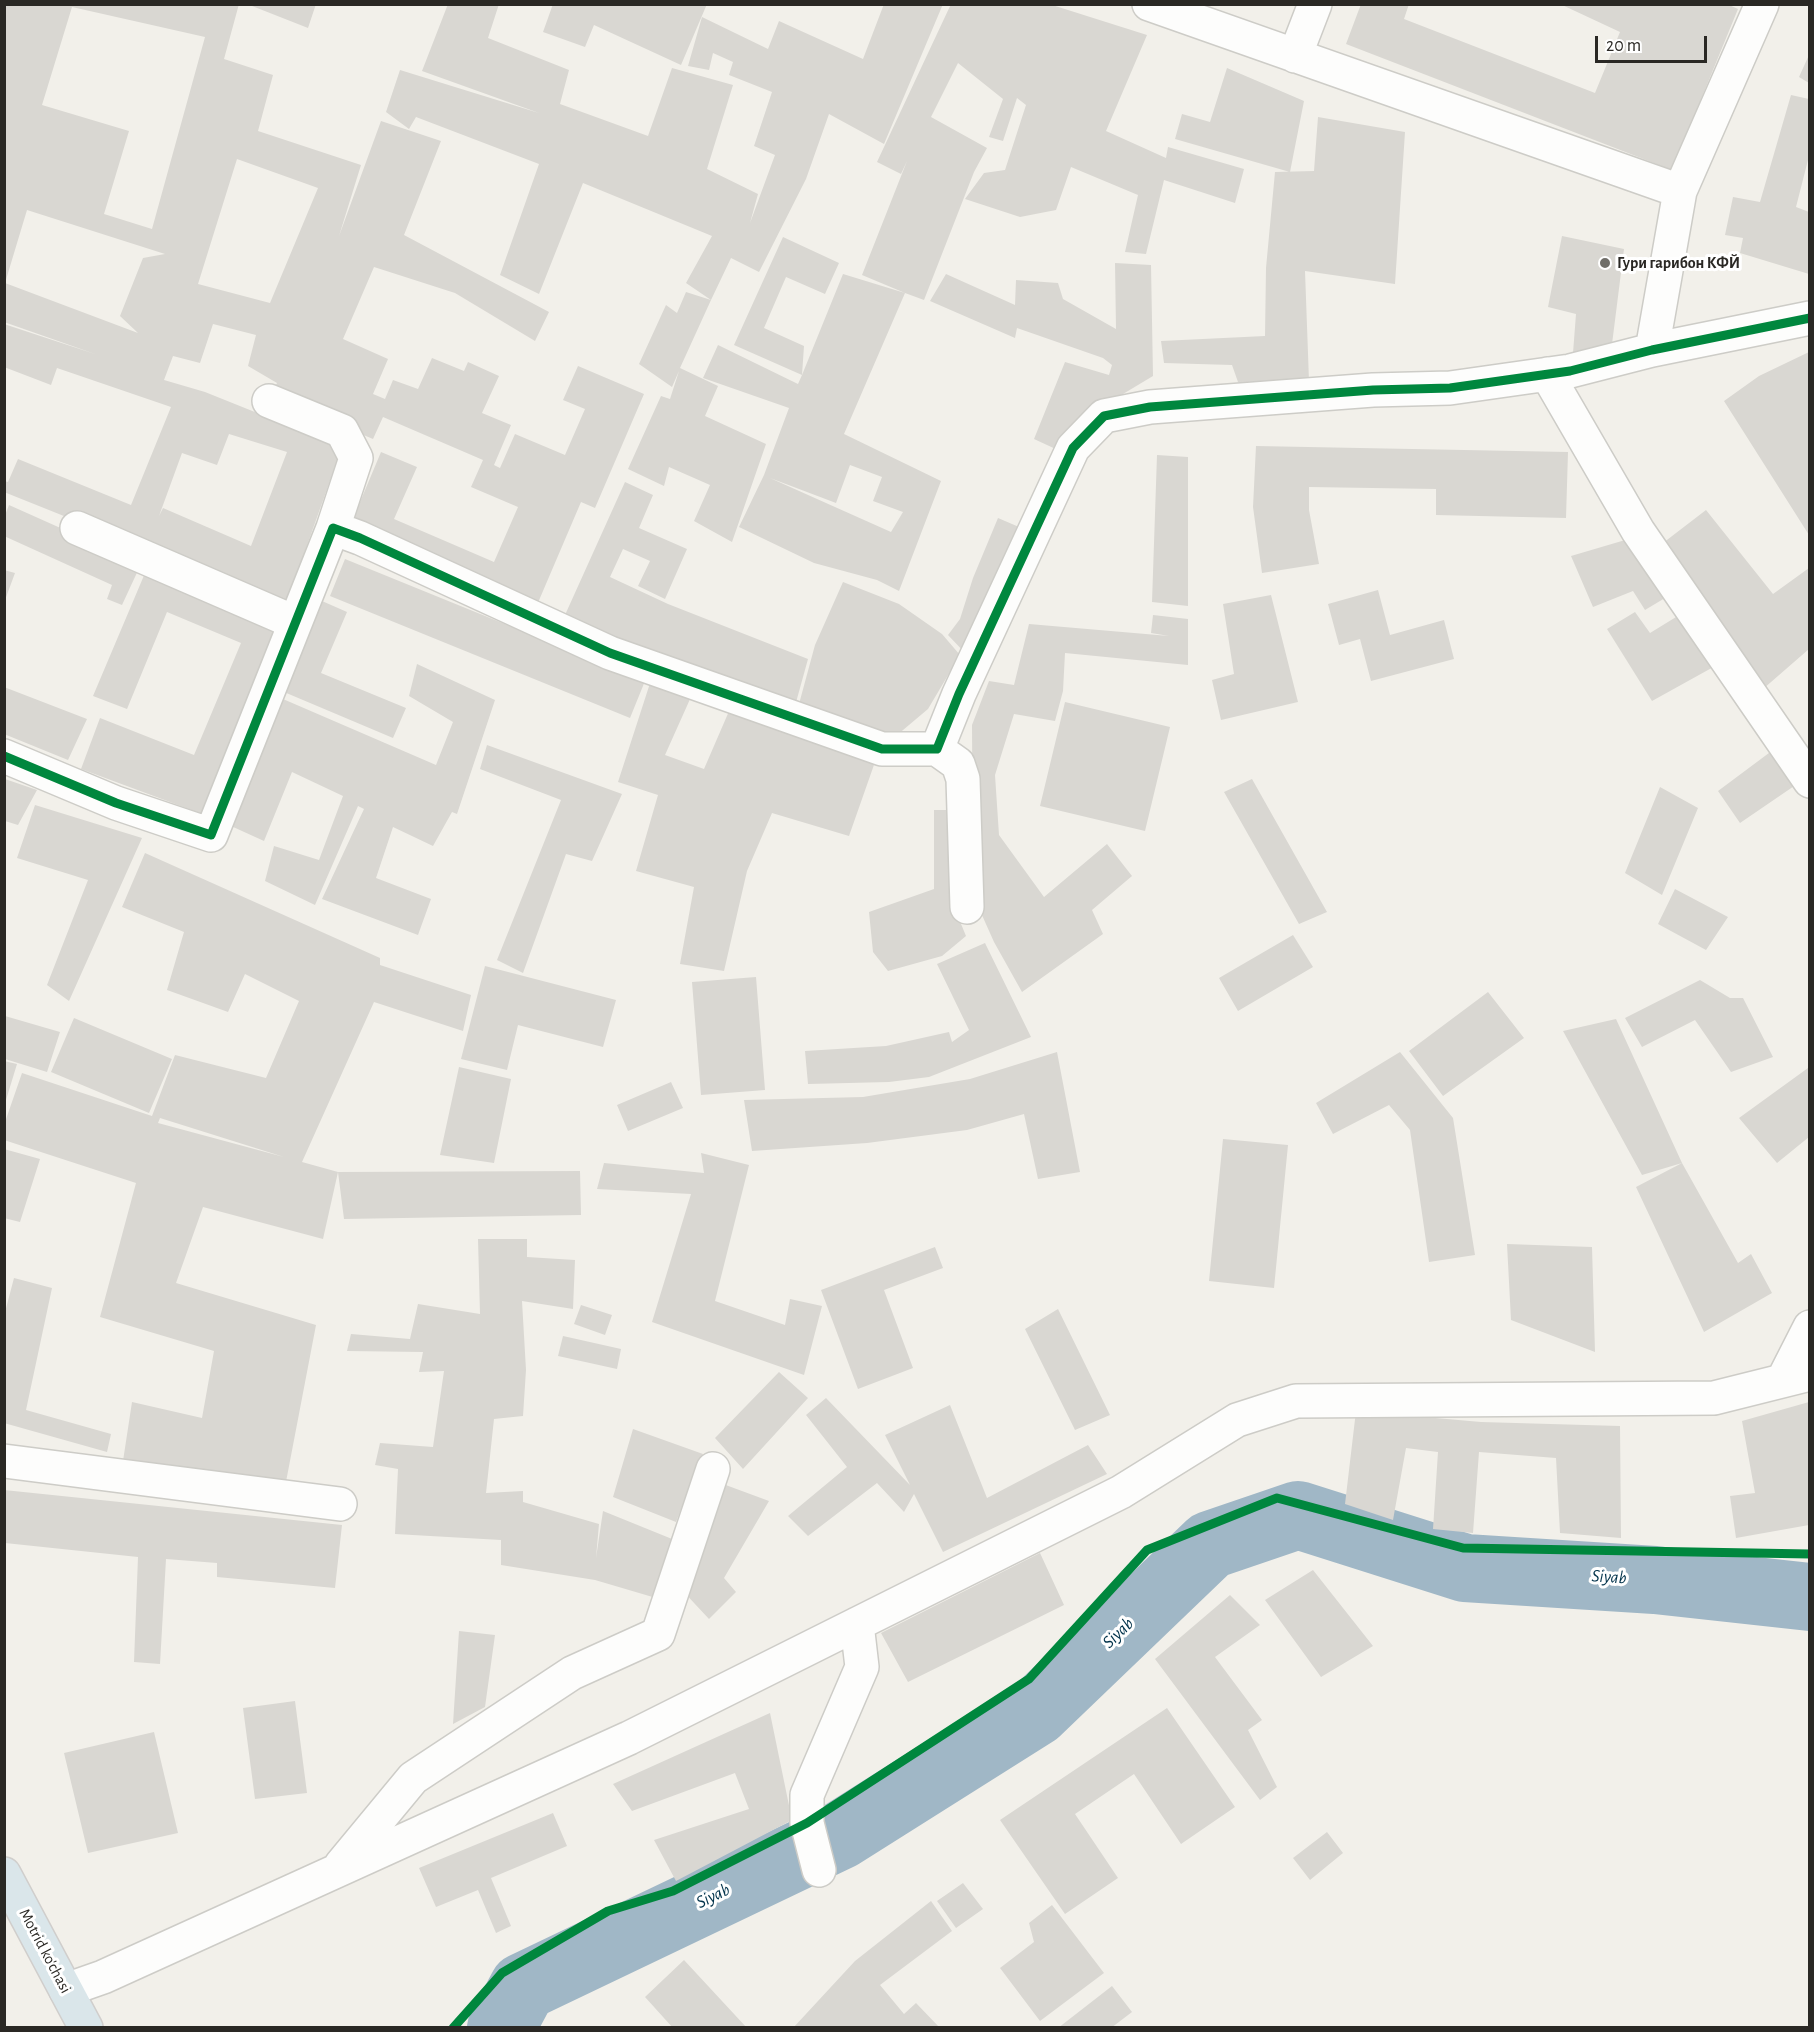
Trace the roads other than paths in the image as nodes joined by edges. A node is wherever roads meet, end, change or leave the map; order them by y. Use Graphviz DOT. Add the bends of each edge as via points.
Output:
graph roads {
  1 [pos="1149,4"];
  2 [pos="1315,4"];
  3 [pos="1762,4"];
  4 [pos="1295,56"];
  5 [pos="1680,191"];
  6 [pos="1809,318"];
  7 [pos="1652,350"];
  8 [pos="1547,374"];
  9 [pos="269,401"];
  10 [pos="76,528"];
  11 [pos="333,528"];
  12 [pos="294,622"];
  13 [pos="938,749"];
  14 [pos="4,756"];
  15 [pos="1809,781"];
  16 [pos="967,907"];
  17 [pos="1809,1327"];
  18 [pos="1796,1377"];
  19 [pos="4,1461"];
  20 [pos="713,1469"];
  21 [pos="340,1504"];
  22 [pos="857,1624"];
  23 [pos="819,1870"];
  24 [pos="336,1871"];
  25 [pos="4,1874"];
  26 [pos="66,1990"];
  27 [pos="86,2028"];
  1 -- 4 [label="street"];
  2 -- 4 [label="street"];
  3 -- 5 [label="street"];
  4 -- 5 [label="street"];
  5 -- 7 [label="street"];
  6 -- 7 [label="street"];
  7 -- 8 [label="street"];
  8 -- 13 [label="street" via="1450,388 1150,407 1104,416 1073,448 959,694"];
  8 -- 15 [label="street" via="1638,531"];
  9 -- 11 [label="street" via="342,431 356,458"];
  10 -- 12 [label="street"];
  11 -- 12 [label="street"];
  11 -- 13 [label="street" via="610,653 882,749"];
  12 -- 14 [label="street" via="211,835 116,803"];
  13 -- 16 [label="street" via="958,764 963,779"];
  17 -- 18 [label="street"];
  18 -- 22 [label="street" via="1714,1398 1296,1401 1237,1420 1121,1492"];
  19 -- 21 [label="street"];
  20 -- 24 [label="street" via="658,1634 572,1673 413,1778"];
  22 -- 23 [label="street" via="862,1667 807,1795 807,1823"];
  22 -- 24 [label="street" via="629,1738"];
  24 -- 26 [label="street"];
  25 -- 26 [label="main road, Motrid ko'chasi"];
  26 -- 27 [label="main road, Motrid ko'chasi"];
}
